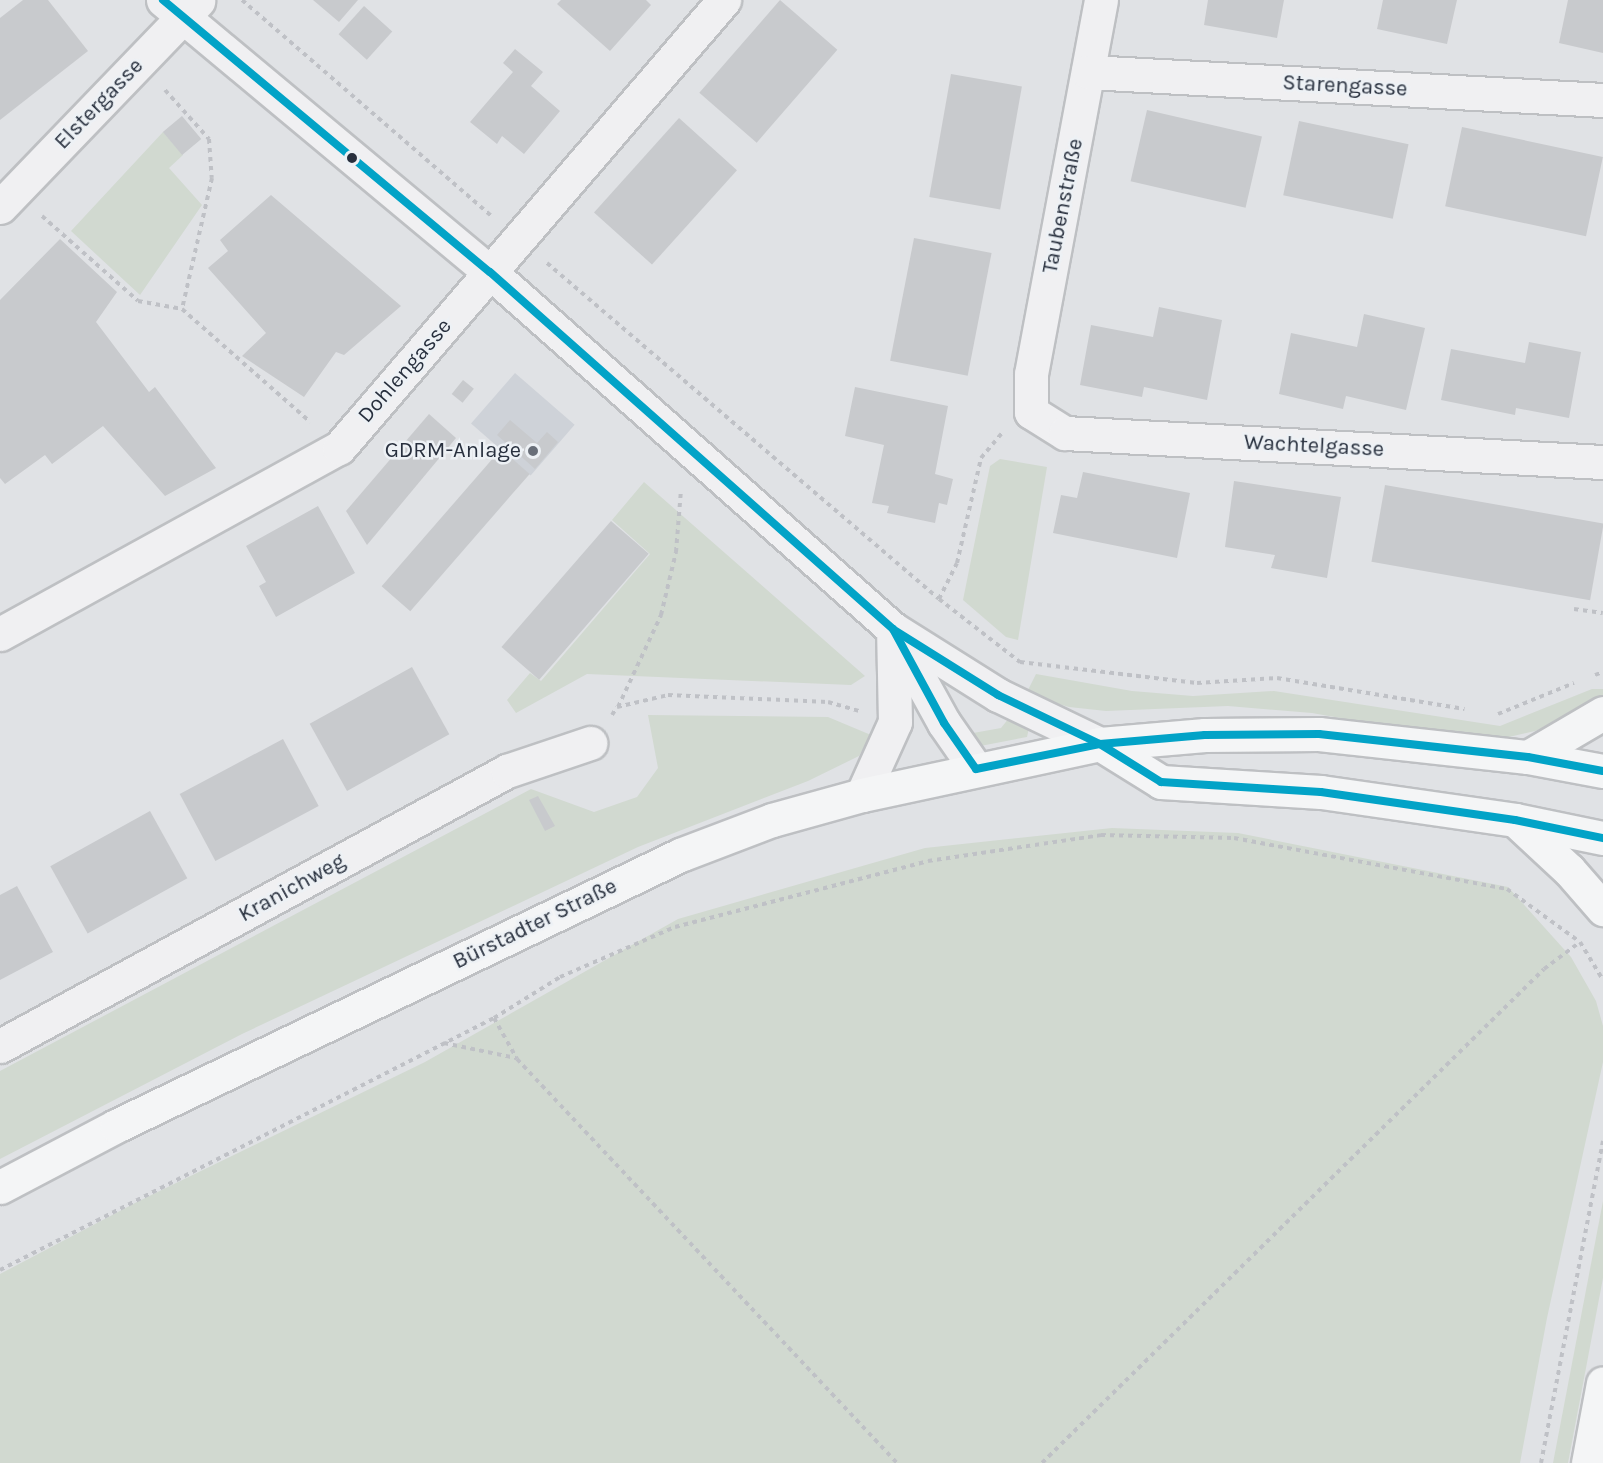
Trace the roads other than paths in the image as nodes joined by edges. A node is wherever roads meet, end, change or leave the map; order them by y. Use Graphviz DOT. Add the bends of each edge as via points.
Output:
graph roads {
  1 [pos="724,0"];
  2 [pos="1101,0"];
  3 [pos="182,6"];
  4 [pos="1088,72"];
  5 [pos="1603,100"];
  6 [pos="8,199"];
  7 [pos="490,272"];
  8 [pos="1031,412"];
  9 [pos="1603,462"];
  10 [pos="893,629"];
  11 [pos="0,634"];
  12 [pos="1603,713"];
  13 [pos="590,743"];
  14 [pos="1100,744"];
  15 [pos="1528,757"];
  16 [pos="976,770"];
  17 [pos="1603,771"];
  18 [pos="862,795"];
  19 [pos="1515,820"];
  20 [pos="1603,838"];
  21 [pos="1603,909"];
  22 [pos="0,1046"];
  23 [pos="0,1187"];
  24 [pos="1603,1383"];
  25 [pos="1588,1463"];
  1 -- 7 [label="street, Dohlengasse"];
  2 -- 4 [label="street, Taubenstraße"];
  3 -- 6 [label="street, Elstergasse" via="139,62"];
  3 -- 7 [label="street"];
  4 -- 5 [label="street, Starengasse"];
  4 -- 8 [label="street, Taubenstraße" via="1031,374"];
  7 -- 10 [label="street"];
  7 -- 11 [label="street, Dohlengasse" via="339,448"];
  8 -- 9 [label="street, Wachtelgasse" via="1065,433"];
  10 -- 14 [label="street" via="998,695"];
  10 -- 16 [label="street" via="944,723"];
  10 -- 18 [label="street" via="895,722"];
  12 -- 15 [label="main road"];
  13 -- 22 [label="street, Kranichweg" via="507,771"];
  14 -- 15 [label="main road, Bürstadter Straße" via="1205,735 1319,734"];
  14 -- 16 [label="main road, Bürstadter Straße"];
  14 -- 19 [label="main road" via="1161,782 1321,792"];
  15 -- 17 [label="main road, Bürstadter Straße"];
  16 -- 18 [label="main road, Bürstadter Straße"];
  18 -- 23 [label="main road, Bürstadter Straße" via="772,820 680,855 127,1120"];
  19 -- 20 [label="main road"];
  19 -- 21 [label="main road" via="1569,870"];
  24 -- 25 [label="main road"];
}
